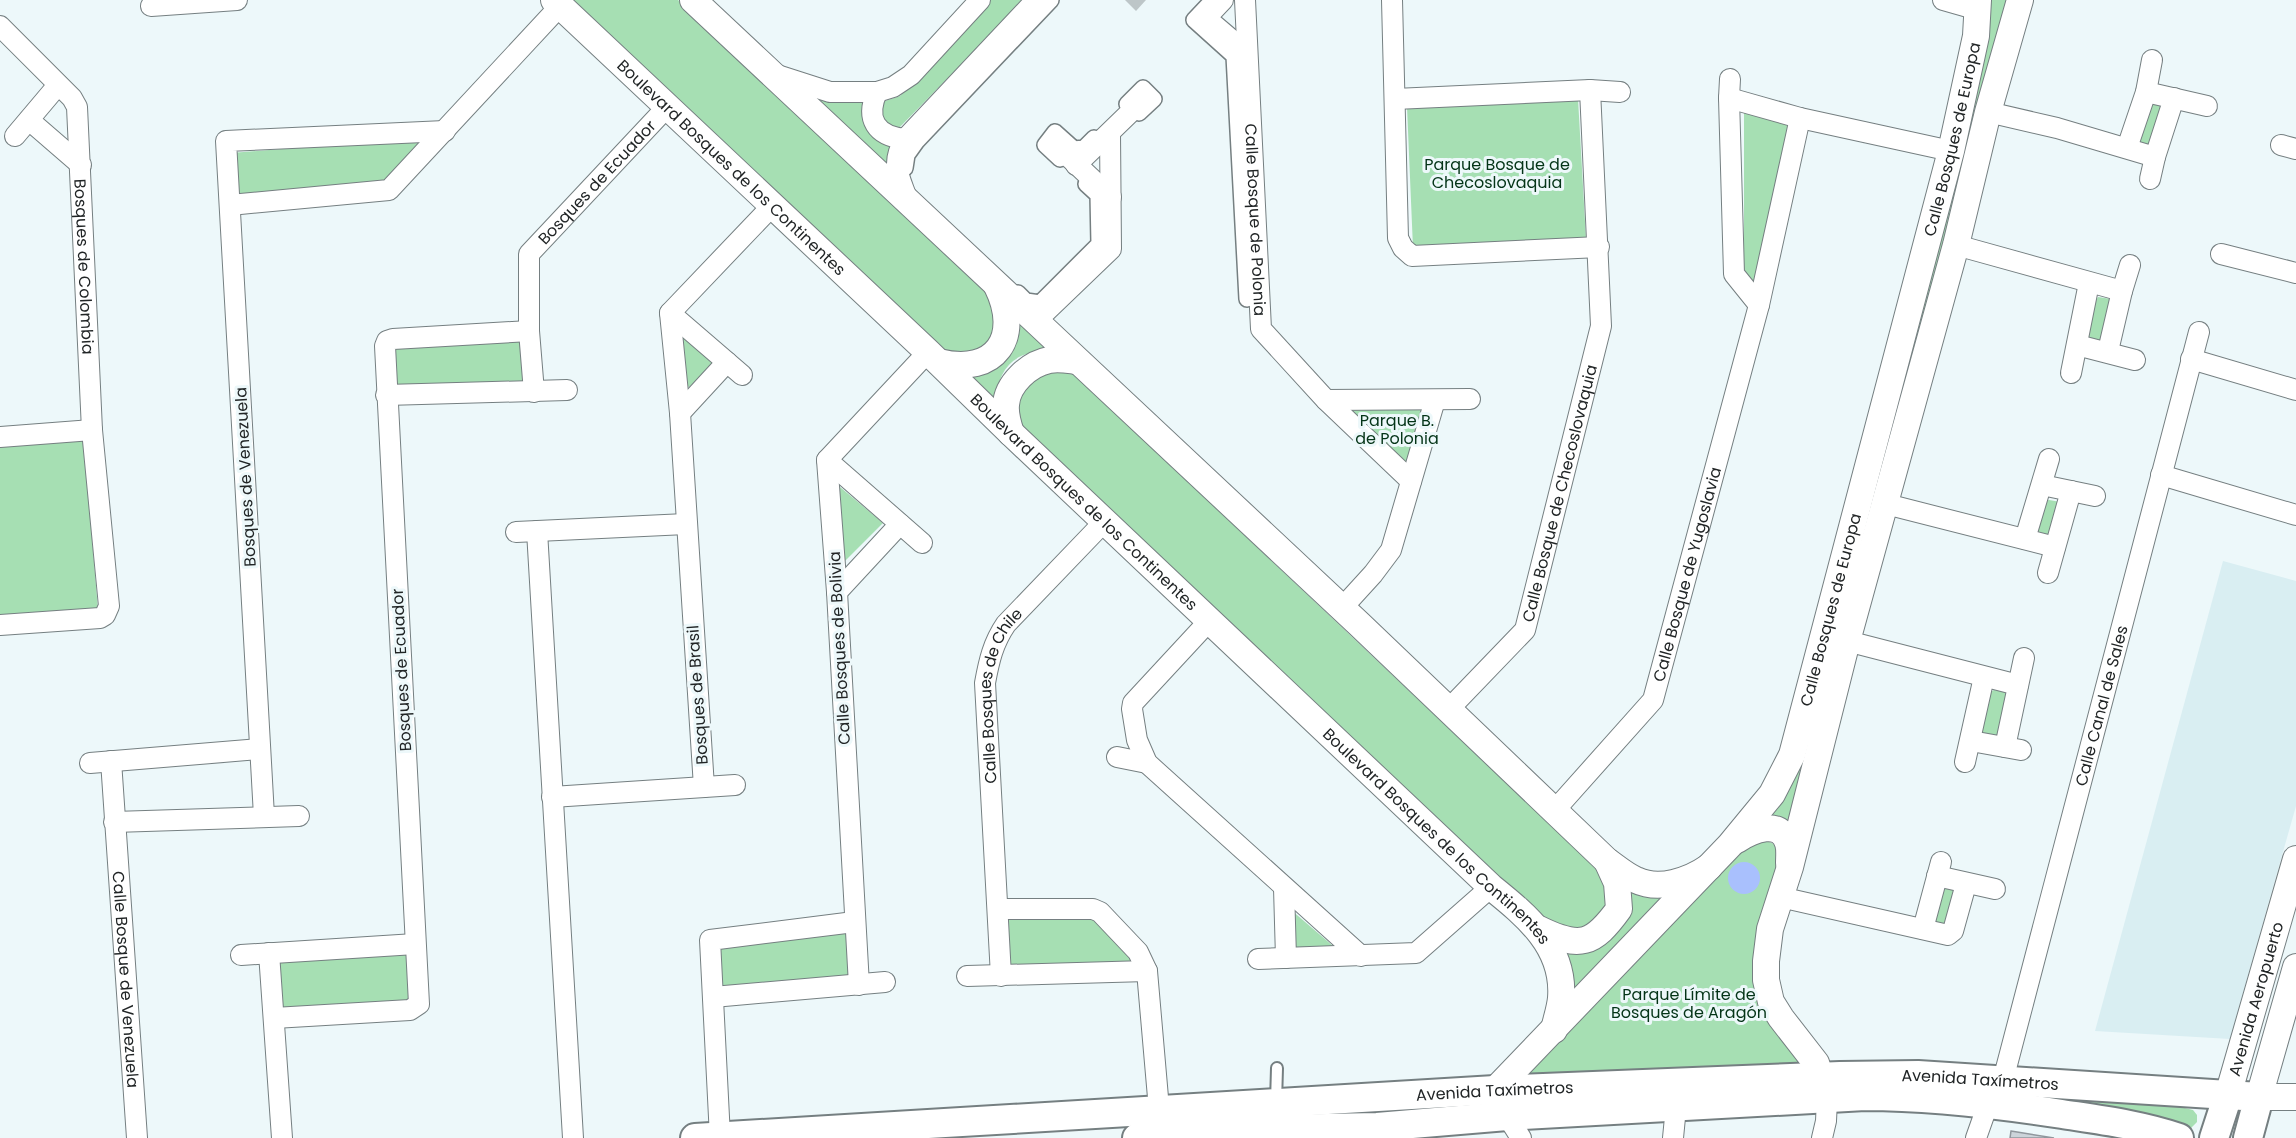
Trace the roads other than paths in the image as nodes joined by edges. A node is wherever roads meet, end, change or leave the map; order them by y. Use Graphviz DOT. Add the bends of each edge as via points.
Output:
graph roads {
  1 [pos="155,0"];
  2 [pos="237,0"];
  3 [pos="693,0"];
  4 [pos="980,0"];
  5 [pos="1036,0"];
  6 [pos="1051,0"];
  7 [pos="1214,0"];
  8 [pos="1223,0"];
  9 [pos="1245,0"];
  10 [pos="1392,0"];
  11 [pos="1943,0"];
  12 [pos="2020,0"];
  13 [pos="557,3"];
  14 [pos="1978,5"];
  15 [pos="0,26"];
  16 [pos="1246,52"];
  17 [pos="2152,60"];
  18 [pos="774,74"];
  19 [pos="58,85"];
  20 [pos="1590,90"];
  21 [pos="877,92"];
  22 [pos="1620,92"];
  23 [pos="2146,92"];
  24 [pos="2174,98"];
  25 [pos="1395,99"];
  26 [pos="1143,100"];
  27 [pos="2207,106"];
  28 [pos="667,107"];
  29 [pos="1988,112"];
  30 [pos="1800,118"];
  31 [pos="28,120"];
  32 [pos="445,131"];
  33 [pos="1116,132"];
  34 [pos="15,136"];
  35 [pos="905,139"];
  36 [pos="1055,144"];
  37 [pos="2127,148"];
  38 [pos="1951,151"];
  39 [pos="2155,157"];
  40 [pos="81,165"];
  41 [pos="1076,165"];
  42 [pos="2150,179"];
  43 [pos="1111,196"];
  44 [pos="908,201"];
  45 [pos="230,205"];
  46 [pos="772,206"];
  47 [pos="1956,245"];
  48 [pos="1599,247"];
  49 [pos="2221,254"];
  50 [pos="2130,265"];
  51 [pos="2296,273"];
  52 [pos="994,281"];
  53 [pos="2089,283"];
  54 [pos="2122,291"];
  55 [pos="1247,299"];
  56 [pos="1759,305"];
  57 [pos="670,313"];
  58 [pos="1036,321"];
  59 [pos="530,331"];
  60 [pos="2199,332"];
  61 [pos="2077,345"];
  62 [pos="2108,351"];
  63 [pos="934,357"];
  64 [pos="2191,358"];
  65 [pos="2135,360"];
  66 [pos="1077,361"];
  67 [pos="727,362"];
  68 [pos="2071,373"];
  69 [pos="742,375"];
  70 [pos="567,390"];
  71 [pos="2296,390"];
  72 [pos="534,392"];
  73 [pos="386,395"];
  74 [pos="1470,399"];
  75 [pos="1326,400"];
  76 [pos="1435,400"];
  77 [pos="680,413"];
  78 [pos="92,430"];
  79 [pos="1011,433"];
  80 [pos="0,437"];
  81 [pos="2049,459"];
  82 [pos="827,460"];
  83 [pos="2161,475"];
  84 [pos="1411,481"];
  85 [pos="2042,485"];
  86 [pos="2071,491"];
  87 [pos="2096,496"];
  88 [pos="1886,504"];
  89 [pos="2296,515"];
  90 [pos="1104,522"];
  91 [pos="686,524"];
  92 [pos="900,524"];
  93 [pos="537,531"];
  94 [pos="516,532"];
  95 [pos="2025,539"];
  96 [pos="922,543"];
  97 [pos="2055,547"];
  98 [pos="2048,573"];
  99 [pos="837,592"];
  100 [pos="1342,608"];
  101 [pos="1209,621"];
  102 [pos="0,625"];
  103 [pos="1847,641"];
  104 [pos="2024,658"];
  105 [pos="1984,677"];
  106 [pos="2018,684"];
  107 [pos="1448,710"];
  108 [pos="1971,741"];
  109 [pos="260,749"];
  110 [pos="1118,757"];
  111 [pos="111,761"];
  112 [pos="1965,762"];
  113 [pos="90,763"];
  114 [pos="1147,764"];
  115 [pos="735,784"];
  116 [pos="704,787"];
  117 [pos="552,797"];
  118 [pos="1554,811"];
  119 [pos="264,816"];
  120 [pos="299,816"];
  121 [pos="114,822"];
  122 [pos="1730,845"];
  123 [pos="2296,859"];
  124 [pos="1607,861"];
  125 [pos="1709,867"];
  126 [pos="1790,867"];
  127 [pos="1966,884"];
  128 [pos="1491,887"];
  129 [pos="1284,888"];
  130 [pos="1995,889"];
  131 [pos="1780,897"];
  132 [pos="998,909"];
  133 [pos="854,922"];
  134 [pos="1539,929"];
  135 [pos="1923,929"];
  136 [pos="415,944"];
  137 [pos="269,953"];
  138 [pos="241,955"];
  139 [pos="1361,956"];
  140 [pos="1286,958"];
  141 [pos="1258,959"];
  142 [pos="2296,967"];
  143 [pos="1147,971"];
  144 [pos="967,976"];
  145 [pos="1000,976"];
  146 [pos="885,982"];
  147 [pos="859,985"];
  148 [pos="712,997"];
  149 [pos="274,1018"];
  150 [pos="1554,1030"];
  151 [pos="1277,1068"];
  152 [pos="2003,1080"];
  153 [pos="1825,1088"];
  154 [pos="1496,1090"];
  155 [pos="2228,1095"];
  156 [pos="2259,1097"];
  157 [pos="2296,1097"];
  158 [pos="1988,1104"];
  159 [pos="1676,1107"];
  160 [pos="1159,1108"];
  161 [pos="1277,1116"];
  162 [pos="1514,1127"];
  163 [pos="983,1129"];
  164 [pos="1376,1133"];
  165 [pos="1222,1135"];
  166 [pos="708,1137"];
  167 [pos="137,1138"];
  168 [pos="282,1138"];
  169 [pos="573,1138"];
  170 [pos="1137,1138"];
  171 [pos="1672,1138"];
  172 [pos="1822,1138"];
  173 [pos="1976,1138"];
  174 [pos="2179,1138"];
  175 [pos="2214,1138"];
  176 [pos="2248,1138"];
  1 -- 2 [label="street" via="151,6"];
  3 -- 18 [label="street"];
  4 -- 21 [label="street" via="911,75"];
  5 -- 35 [label="street"];
  6 -- 33 [label="street" via="916,141 907,155 905,170 910,186 1026,301 1040,303 1100,244 1098,195 1045,145 1055,132 1074,149 1084,148 1143,88 1154,99"];
  7 -- 55 [label="street" via="1194,20 1234,56"];
  8 -- 16 [label="street" via="1206,18"];
  9 -- 16 [label="street, Calle Bosque de Polonia"];
  10 -- 25 [label="street"];
  11 -- 14 [label="street"];
  12 -- 29 [label="street, Calle Bosques de Europa"];
  13 -- 28 [label="street, Boulevard Bosques de los Continentes"];
  13 -- 32 [label="street"];
  14 -- 38 [label="street, Calle Bosques de Europa" via="1976,36"];
  15 -- 19 [label="street"];
  16 -- 75 [label="street, Calle Bosque de Polonia" via="1261,329"];
  17 -- 23 [label="street"];
  18 -- 21 [label="street" via="830,92"];
  18 -- 44 [label="street"];
  19 -- 31 [label="street"];
  19 -- 40 [label="street, Bosques de Colombia" via="75,103"];
  20 -- 22 [label="street"];
  20 -- 25 [label="street"];
  20 -- 48 [label="street, Calle Bosque de Checoslovaquia"];
  21 -- 35 [label="street" via="871,116 882,132"];
  23 -- 24 [label="street"];
  23 -- 37 [label="street"];
  24 -- 27 [label="street"];
  24 -- 39 [label="street"];
  25 -- 48 [label="street" via="1398,238 1412,256"];
  26 -- 33 [label="street"];
  28 -- 46 [label="street, Boulevard Bosques de los Continentes"];
  28 -- 59 [label="street, Bosques de Ecuador" via="529,255"];
  29 -- 37 [label="street"];
  29 -- 47 [label="street, Calle Bosques de Europa"];
  30 -- 38 [label="street"];
  30 -- 56 [label="street, Calle Bosque de Yugoslavia"];
  30 -- 56 [label="street" via="1729,88 1734,274"];
  31 -- 34 [label="street"];
  31 -- 40 [label="street"];
  32 -- 45 [label="street" via="386,191"];
  32 -- 45 [label="street, Bosques de Venezuela" via="226,141"];
  33 -- 41 [label="street"];
  33 -- 43 [label="street"];
  35 -- 44 [label="street" via="897,153 897,168"];
  36 -- 41 [label="street"];
  37 -- 39 [label="street"];
  38 -- 122 [label="street, Calle Bosques de Europa" via="1792,755 1772,794"];
  39 -- 42 [label="street"];
  40 -- 78 [label="street, Bosques de Colombia"];
  41 -- 43 [label="street"];
  43 -- 58 [label="street" via="1111,249"];
  44 -- 52 [label="street"];
  45 -- 109 [label="street, Bosques de Venezuela"];
  46 -- 57 [label="street"];
  46 -- 63 [label="street, Boulevard Bosques de los Continentes"];
  47 -- 53 [label="street"];
  47 -- 88 [label="street, Calle Bosques de Europa"];
  48 -- 107 [label="street, Calle Bosque de Checoslovaquia" via="1601,326 1525,630"];
  49 -- 51 [label="street"];
  50 -- 54 [label="street"];
  52 -- 58 [label="street"];
  52 -- 63 [label="street" via="1008,325 999,348 983,363 964,366"];
  53 -- 54 [label="street"];
  53 -- 61 [label="street"];
  54 -- 62 [label="street"];
  56 -- 118 [label="street, Calle Bosque de Yugoslavia" via="1653,700"];
  57 -- 67 [label="street"];
  57 -- 77 [label="street, Bosques de Brasil"];
  58 -- 66 [label="street"];
  59 -- 72 [label="street, Bosques de Ecuador"];
  59 -- 73 [label="street, Bosques de Ecuador" via="390,339 385,346"];
  60 -- 64 [label="street, Calle Canal de Sales"];
  61 -- 62 [label="street"];
  61 -- 68 [label="street"];
  62 -- 65 [label="street"];
  63 -- 79 [label="street, Boulevard Bosques de los Continentes"];
  63 -- 82 [label="street"];
  64 -- 71 [label="street"];
  64 -- 83 [label="street, Calle Canal de Sales"];
  66 -- 79 [label="street" via="1050,360 1024,372 1006,399"];
  66 -- 100 [label="street"];
  67 -- 69 [label="street"];
  67 -- 77 [label="street"];
  70 -- 72 [label="street"];
  72 -- 73 [label="street"];
  73 -- 136 [label="street, Bosques de Ecuador"];
  74 -- 76 [label="street"];
  75 -- 76 [label="street"];
  75 -- 84 [label="street, Calle Bosque de Polonia"];
  76 -- 84 [label="street"];
  77 -- 91 [label="street, Bosques de Brasil"];
  78 -- 80 [label="street"];
  78 -- 102 [label="street, Bosques de Colombia" via="108,611 100,618"];
  79 -- 90 [label="street, Boulevard Bosques de los Continentes"];
  81 -- 85 [label="street"];
  82 -- 92 [label="street"];
  82 -- 99 [label="street, Calle Bosques de Bolivia"];
  83 -- 89 [label="street"];
  83 -- 152 [label="street, Calle Canal de Sales"];
  84 -- 100 [label="street" via="1391,550"];
  85 -- 86 [label="street"];
  85 -- 95 [label="street"];
  86 -- 87 [label="street"];
  86 -- 97 [label="street"];
  88 -- 95 [label="street"];
  88 -- 103 [label="street, Calle Bosques de Europa"];
  90 -- 101 [label="street, Boulevard Bosques de los Continentes"];
  90 -- 132 [label="street, Calle Bosques de Chile" via="1006,624 990,656 985,683"];
  91 -- 93 [label="street"];
  91 -- 116 [label="street, Bosques de Brasil"];
  92 -- 96 [label="street"];
  92 -- 99 [label="street"];
  93 -- 94 [label="street"];
  93 -- 117 [label="street"];
  95 -- 97 [label="street"];
  97 -- 98 [label="street"];
  99 -- 133 [label="street, Calle Bosques de Bolivia"];
  100 -- 107 [label="street"];
  101 -- 114 [label="street" via="1133,703 1137,740"];
  101 -- 128 [label="street, Boulevard Bosques de los Continentes"];
  103 -- 105 [label="street"];
  103 -- 126 [label="street, Calle Bosques de Europa"];
  104 -- 106 [label="street"];
  105 -- 106 [label="street"];
  105 -- 108 [label="street"];
  106 -- 108 [label="street" via="2013,749"];
  107 -- 118 [label="street"];
  108 -- 112 [label="street"];
  109 -- 111 [label="street"];
  109 -- 119 [label="street, Bosques de Venezuela"];
  110 -- 114 [label="street"];
  111 -- 113 [label="street"];
  111 -- 121 [label="street"];
  114 -- 129 [label="street"];
  115 -- 116 [label="street"];
  116 -- 117 [label="street, Bosques de Brasil"];
  117 -- 169 [label="street"];
  118 -- 124 [label="street"];
  119 -- 120 [label="street"];
  119 -- 121 [label="street"];
  121 -- 167 [label="street, Calle Bosque de Venezuela"];
  122 -- 125 [label="street, Calle Bosques de Europa"];
  122 -- 126 [label="street" via="1750,831 1766,827 1782,834 1788,843"];
  123 -- 155 [label="street, Avenida Aeropuerto"];
  124 -- 125 [label="street" via="1634,880 1654,886 1696,876"];
  124 -- 134 [label="street" via="1617,883 1619,909 1604,930 1581,941 1561,940"];
  125 -- 150 [label="street, Calle Bosques de Europa"];
  126 -- 131 [label="street, Calle Bosques de Europa"];
  127 -- 130 [label="street"];
  127 -- 135 [label="street" via="1951,934"];
  127 -- 135 [label="street" via="1939,869"];
  128 -- 134 [label="street, Boulevard Bosques de los Continentes"];
  128 -- 139 [label="street" via="1419,952"];
  129 -- 139 [label="street"];
  129 -- 140 [label="street"];
  131 -- 135 [label="street"];
  131 -- 153 [label="street, Calle Bosques de Europa" via="1766,961 1771,1002 1816,1064"];
  132 -- 143 [label="street" via="1094,909 1138,952"];
  132 -- 145 [label="street, Calle Bosques de Chile"];
  133 -- 147 [label="street, Calle Bosques de Bolivia"];
  133 -- 148 [label="street" via="712,939"];
  134 -- 150 [label="street, Boulevard Bosques de los Continentes" via="1561,980"];
  136 -- 137 [label="street"];
  136 -- 149 [label="street, Bosques de Ecuador" via="420,1000 414,1009"];
  137 -- 138 [label="street"];
  137 -- 149 [label="street"];
  139 -- 140 [label="street"];
  140 -- 141 [label="street"];
  142 -- 156 [label="street, Avenida Aeropuerto"];
  143 -- 145 [label="street"];
  143 -- 160 [label="street"];
  144 -- 145 [label="street"];
  146 -- 147 [label="street"];
  147 -- 148 [label="street"];
  148 -- 166 [label="street"];
  149 -- 168 [label="street"];
  150 -- 154 [label="street, Calle Bosques de Europa"];
  151 -- 161 [label="lane"];
  152 -- 153 [label="main road, Avenida Taxímetros" via="1918,1075"];
  152 -- 155 [label="main road, Avenida Taxímetros"];
  153 -- 154 [label="main road, Avenida Taxímetros"];
  153 -- 158 [label="main road, Avenida Taxímetros" via="1865,1096"];
  153 -- 159 [label="main road, Avenida Taxímetros"];
  153 -- 172 [label="street"];
  154 -- 161 [label="main road, Avenida Taxímetros"];
  154 -- 162 [label="street"];
  155 -- 156 [label="main road, Avenida Taxímetros"];
  155 -- 175 [label="main road, Avenida Aeropuerto"];
  156 -- 157 [label="street, Avenida Taxímetros"];
  156 -- 176 [label="main road, Avenida Aeropuerto"];
  158 -- 173 [label="street"];
  158 -- 174 [label="main road, Avenida Taxímetros" via="2121,1123"];
  159 -- 162 [label="main road, Avenida Taxímetros"];
  159 -- 171 [label="street"];
  160 -- 161 [label="main road, Avenida Taxímetros"];
  160 -- 163 [label="main road, Avenida Taxímetros"];
  161 -- 164 [label="main road, Avenida Taxímetros"];
  161 -- 165 [label="main road, Avenida Taxímetros"];
  162 -- 164 [label="main road, Avenida Taxímetros"];
  163 -- 166 [label="main road, Avenida Taxímetros"];
  165 -- 170 [label="main road, Avenida Taxímetros"];
}
